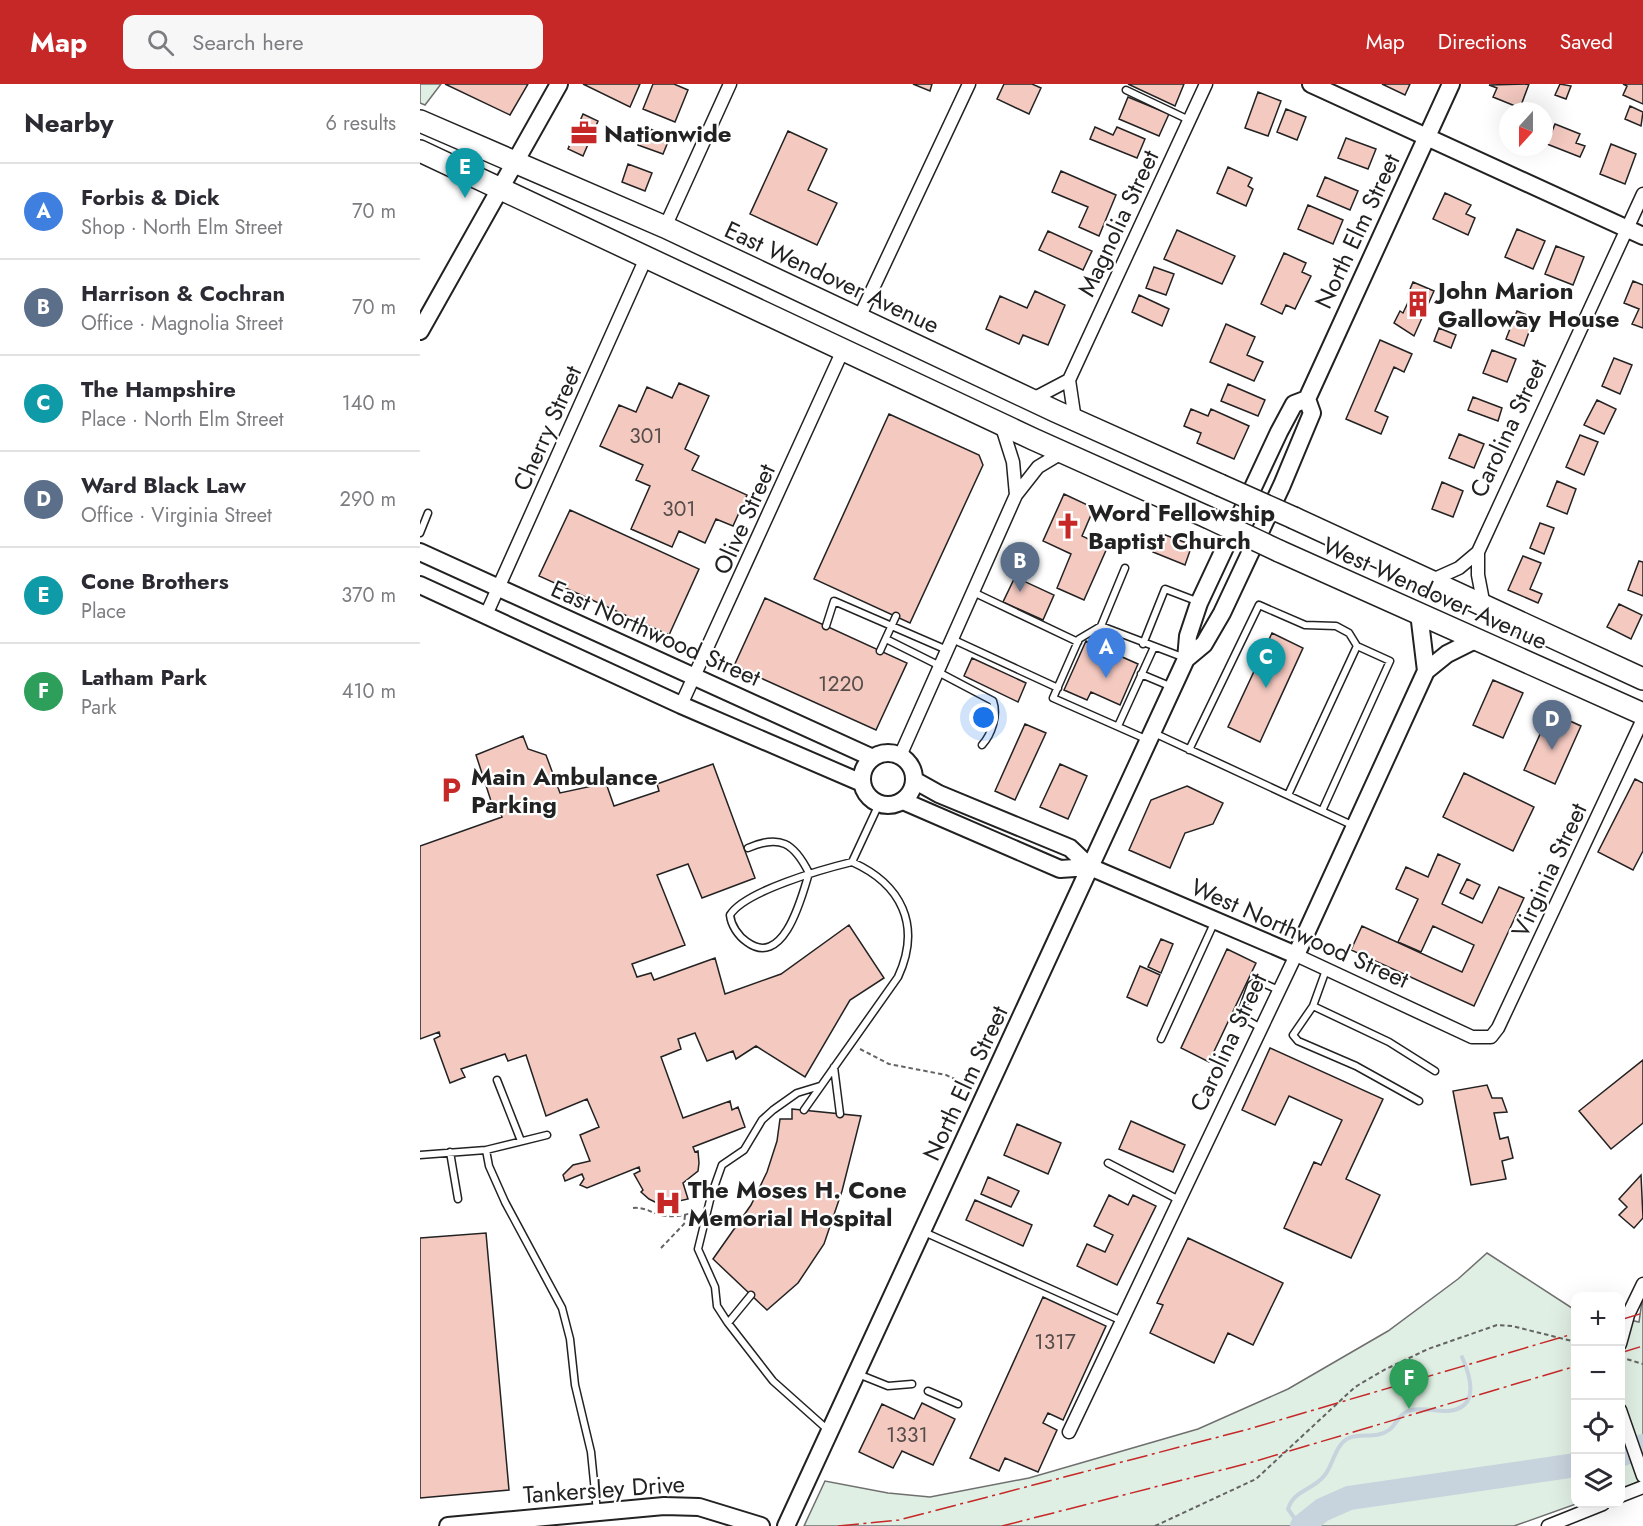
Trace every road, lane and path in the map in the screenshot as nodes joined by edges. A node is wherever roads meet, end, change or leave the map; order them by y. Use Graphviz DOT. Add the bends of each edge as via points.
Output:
graph roads {
  1 [pos="559,84"];
  2 [pos="730,84"];
  3 [pos="969,84"];
  4 [pos="1206,84"];
  5 [pos="1311,84"];
  6 [pos="1451,84"];
  7 [pos="1126,90"];
  8 [pos="1189,120"];
  9 [pos="424,122"];
  10 [pos="1427,137"];
  11 [pos="420,152"];
  12 [pos="515,160"];
  13 [pos="499,187"];
  14 [pos="1643,194"];
  15 [pos="665,227"];
  16 [pos="1627,229"];
  17 [pos="1643,236"];
  18 [pos="646,258"];
  19 [pos="859,318"];
  20 [pos="420,331"];
  21 [pos="843,350"];
  22 [pos="1069,380"];
  23 [pos="1307,399"];
  24 [pos="1031,400"];
  25 [pos="1075,420"];
  26 [pos="1001,424"];
  27 [pos="1063,452"];
  28 [pos="1220,485"];
  29 [pos="1016,495"];
  30 [pos="428,513"];
  31 [pos="420,533"];
  32 [pos="420,552"];
  33 [pos="1478,552"];
  34 [pos="1125,568"];
  35 [pos="1430,581"];
  36 [pos="420,585"];
  37 [pos="499,588"];
  38 [pos="973,592"];
  39 [pos="1199,603"];
  40 [pos="1484,606"];
  41 [pos="1419,613"];
  42 [pos="486,615"];
  43 [pos="896,616"];
  44 [pos="892,625"];
  45 [pos="826,626"];
  46 [pos="1101,626"];
  47 [pos="886,639"];
  48 [pos="1477,639"];
  49 [pos="1078,642"];
  50 [pos="950,644"];
  51 [pos="1143,644"];
  52 [pos="1358,646"];
  53 [pos="1154,647"];
  54 [pos="880,651"];
  55 [pos="1186,658"];
  56 [pos="939,669"];
  57 [pos="1426,671"];
  58 [pos="1142,674"];
  59 [pos="695,677"];
  60 [pos="1643,679"];
  61 [pos="1173,687"];
  62 [pos="1058,688"];
  63 [pos="681,705"];
  64 [pos="1643,714"];
  65 [pos="1643,719"];
  66 [pos="1118,726"];
  67 [pos="1150,736"];
  68 [pos="982,746"];
  69 [pos="1189,750"];
  70 [pos="900,756"];
  71 [pos="873,758"];
  72 [pos="914,780"];
  73 [pos="862,783"];
  74 [pos="1288,795"];
  75 [pos="903,801"];
  76 [pos="879,804"];
  77 [pos="1322,811"];
  78 [pos="1355,826"];
  79 [pos="748,848"];
  80 [pos="852,862"];
  81 [pos="1090,867"];
  82 [pos="809,873"];
  83 [pos="1215,921"];
  84 [pos="1296,955"];
  85 [pos="1327,969"];
  86 [pos="1279,991"];
  87 [pos="1313,1006"];
  88 [pos="1261,1028"];
  89 [pos="1491,1037"];
  90 [pos="1161,1039"];
  91 [pos="850,1044"];
  92 [pos="834,1067"];
  93 [pos="1435,1071"];
  94 [pos="497,1080"];
  95 [pos="820,1086"];
  96 [pos="986,1093"];
  97 [pos="1419,1101"];
  98 [pos="804,1110"];
  99 [pos="840,1114"];
  100 [pos="547,1135"];
  101 [pos="522,1141"];
  102 [pos="486,1150"];
  103 [pos="450,1152"];
  104 [pos="420,1155"];
  105 [pos="1108,1163"];
  106 [pos="458,1199"];
  107 [pos="1179,1201"];
  108 [pos="633,1208"];
  109 [pos="707,1209"];
  110 [pos="686,1215"];
  111 [pos="923,1232"];
  112 [pos="661,1248"];
  113 [pos="1643,1284"];
  114 [pos="751,1295"];
  115 [pos="1122,1321"];
  116 [pos="728,1323"];
  117 [pos="1625,1326"];
  118 [pos="1571,1341"];
  119 [pos="1625,1359"];
  120 [pos="1643,1364"];
  121 [pos="858,1374"];
  122 [pos="912,1384"];
  123 [pos="928,1391"];
  124 [pos="958,1404"];
  125 [pos="1625,1428"];
  126 [pos="1070,1432"];
  127 [pos="831,1433"];
  128 [pos="1641,1472"];
  129 [pos="1643,1487"];
  130 [pos="1625,1494"];
  131 [pos="1591,1508"];
  132 [pos="597,1512"];
  133 [pos="448,1526"];
  134 [pos="761,1526"];
  135 [pos="786,1526"];
  136 [pos="1155,1526"];
  137 [pos="1548,1526"];
  1 -- 12 [label="street"];
  2 -- 15 [label="street"];
  3 -- 19 [label="street"];
  4 -- 8 [label="street, Magnolia Street"];
  5 -- 10 [label="street"];
  6 -- 10 [label="street, North Elm Street"];
  7 -- 8 [label="lane"];
  8 -- 22 [label="street, Magnolia Street"];
  9 -- 12 [label="highway, East Wendover Avenue"];
  10 -- 16 [label="street"];
  10 -- 23 [label="street, North Elm Street"];
  11 -- 13 [label="highway"];
  12 -- 13 [label="street"];
  12 -- 15 [label="highway, East Wendover Avenue"];
  13 -- 18 [label="highway"];
  13 -- 20 [label="street"];
  14 -- 16 [label="street, Carolina Street"];
  15 -- 19 [label="highway, East Wendover Avenue"];
  16 -- 17 [label="street"];
  16 -- 33 [label="street, Carolina Street"];
  18 -- 21 [label="highway"];
  18 -- 37 [label="street, Cherry Street"];
  19 -- 24 [label="highway, East Wendover Avenue"];
  21 -- 26 [label="highway"];
  21 -- 59 [label="street, Olive Street"];
  22 -- 24 [label="street"];
  22 -- 25 [label="street"];
  23 -- 39 [label="street, North Elm Street" via="1294,404 1279,432"];
  23 -- 55 [label="street, North Elm Street" via="1312,413 1282,485 1222,613 1204,644"];
  24 -- 25 [label="highway, East Wendover Avenue"];
  25 -- 28 [label="highway, East Wendover Avenue"];
  26 -- 27 [label="highway"];
  26 -- 29 [label="street" via="1013,462"];
  27 -- 29 [label="street" via="1038,467"];
  27 -- 41 [label="highway, West Wendover Avenue, bridge"];
  28 -- 35 [label="highway, West Wendover Avenue, bridge"];
  29 -- 38 [label="street"];
  30 -- 31 [label="lane"];
  32 -- 37 [label="street, East Northwood Street"];
  33 -- 35 [label="street, Carolina Street" via="1459,568"];
  33 -- 40 [label="street, Carolina Street"];
  34 -- 46 [label="lane"];
  35 -- 40 [label="highway, West Wendover Avenue"];
  36 -- 42 [label="street"];
  37 -- 42 [label="street, Cherry Street"];
  37 -- 59 [label="street, East Northwood Street"];
  38 -- 49 [label="lane"];
  38 -- 50 [label="street"];
  39 -- 51 [label="lane" via="1165,589"];
  39 -- 55 [label="street, North Elm Street" via="1188,636"];
  40 -- 60 [label="highway, West Wendover Avenue"];
  41 -- 48 [label="highway, West Wendover Avenue"];
  41 -- 57 [label="street"];
  42 -- 63 [label="street"];
  43 -- 44 [label="lane"];
  44 -- 45 [label="lane" via="834,601"];
  44 -- 47 [label="lane"];
  44 -- 50 [label="lane"];
  46 -- 49 [label="lane"];
  46 -- 51 [label="lane"];
  47 -- 54 [label="lane"];
  47 -- 56 [label="lane"];
  48 -- 57 [label="street, Carolina Street" via="1447,654"];
  48 -- 64 [label="highway, West Wendover Avenue"];
  49 -- 62 [label="lane"];
  50 -- 56 [label="street"];
  50 -- 62 [label="lane"];
  51 -- 53 [label="lane"];
  52 -- 69 [label="lane" via="1349,633 1336,626 1305,625 1259,605"];
  52 -- 74 [label="lane"];
  52 -- 77 [label="lane" via="1390,661"];
  53 -- 55 [label="lane"];
  53 -- 58 [label="lane"];
  55 -- 61 [label="street, North Elm Street"];
  56 -- 68 [label="lane" via="993,701 994,721"];
  56 -- 70 [label="street"];
  57 -- 78 [label="street, Carolina Street"];
  58 -- 61 [label="lane"];
  58 -- 66 [label="lane"];
  59 -- 63 [label="street, Olive Street"];
  59 -- 71 [label="street, East Northwood Street"];
  61 -- 67 [label="street, North Elm Street"];
  62 -- 66 [label="lane" via="1053,698"];
  63 -- 73 [label="street"];
  65 -- 89 [label="street, Virginia Street"];
  66 -- 67 [label="lane"];
  67 -- 69 [label="lane"];
  67 -- 81 [label="street, North Elm Street"];
  69 -- 74 [label="lane"];
  70 -- 71 [label="street, East Northwood Street" via="887,753"];
  70 -- 72 [label="street" via="910,765"];
  71 -- 73 [label="street" via="863,770"];
  72 -- 75 [label="street"];
  72 -- 81 [label="street" via="932,792 1070,848"];
  73 -- 76 [label="street" via="867,795"];
  74 -- 77 [label="lane"];
  75 -- 76 [label="street"];
  75 -- 81 [label="street" via="1060,869"];
  76 -- 80 [label="lane"];
  77 -- 78 [label="lane"];
  78 -- 84 [label="street, Carolina Street"];
  79 -- 82 [label="lane" via="766,841 785,844 799,854"];
  80 -- 82 [label="lane"];
  80 -- 91 [label="lane" via="869,870 895,893 905,912 908,935 898,977"];
  81 -- 83 [label="street, West Northwood Street"];
  81 -- 96 [label="street, North Elm Street"];
  82 -- 82 [label="lane" via="734,909 731,922 741,938 753,947 765,948 779,940 797,914"];
  83 -- 84 [label="street, West Northwood Street"];
  83 -- 90 [label="lane"];
  84 -- 85 [label="street, West Northwood Street"];
  84 -- 86 [label="street, Carolina Street"];
  85 -- 87 [label="lane"];
  85 -- 89 [label="street, West Northwood Street" via="1472,1037"];
  86 -- 88 [label="street, Carolina Street"];
  86 -- 88 [label="lane" via="1258,981 1251,986 1240,1016"];
  87 -- 93 [label="lane" via="1389,1042"];
  87 -- 97 [label="lane" via="1293,1035 1298,1041 1356,1066"];
  88 -- 107 [label="street, Carolina Street"];
  91 -- 92 [label="lane"];
  91 -- 96 [label="path" via="889,1064 946,1076"];
  92 -- 95 [label="lane"];
  92 -- 99 [label="lane"];
  94 -- 101 [label="lane"];
  95 -- 98 [label="lane"];
  95 -- 109 [label="lane" via="797,1093 762,1120 744,1150 722,1166"];
  96 -- 111 [label="street, North Elm Street"];
  100 -- 101 [label="lane"];
  101 -- 102 [label="lane"];
  102 -- 103 [label="lane"];
  102 -- 132 [label="lane" via="505,1202 562,1308 591,1452"];
  103 -- 104 [label="lane"];
  103 -- 106 [label="lane"];
  105 -- 107 [label="lane"];
  107 -- 115 [label="street, Carolina Street"];
  108 -- 110 [label="path" via="643,1207 659,1215"];
  109 -- 110 [label="path"];
  109 -- 116 [label="lane" via="698,1249 715,1287 717,1306"];
  110 -- 112 [label="path" via="684,1224"];
  111 -- 115 [label="lane"];
  111 -- 121 [label="street, North Elm Street"];
  113 -- 117 [label="street"];
  114 -- 116 [label="lane"];
  115 -- 126 [label="street, Carolina Street"];
  116 -- 127 [label="lane" via="766,1373"];
  118 -- 136 [label="path" via="1497,1325 1428,1349 1355,1387 1256,1479"];
  119 -- 120 [label="path"];
  121 -- 122 [label="lane" via="888,1386"];
  121 -- 127 [label="street, North Elm Street"];
  123 -- 124 [label="lane"];
  125 -- 128 [label="street"];
  127 -- 135 [label="street, North Elm Street"];
  129 -- 130 [label="street"];
  131 -- 137 [label="street"];
  132 -- 133 [label="street, Tankersley Drive"];
  132 -- 134 [label="street, Tankersley Drive" via="699,1507"];
}
